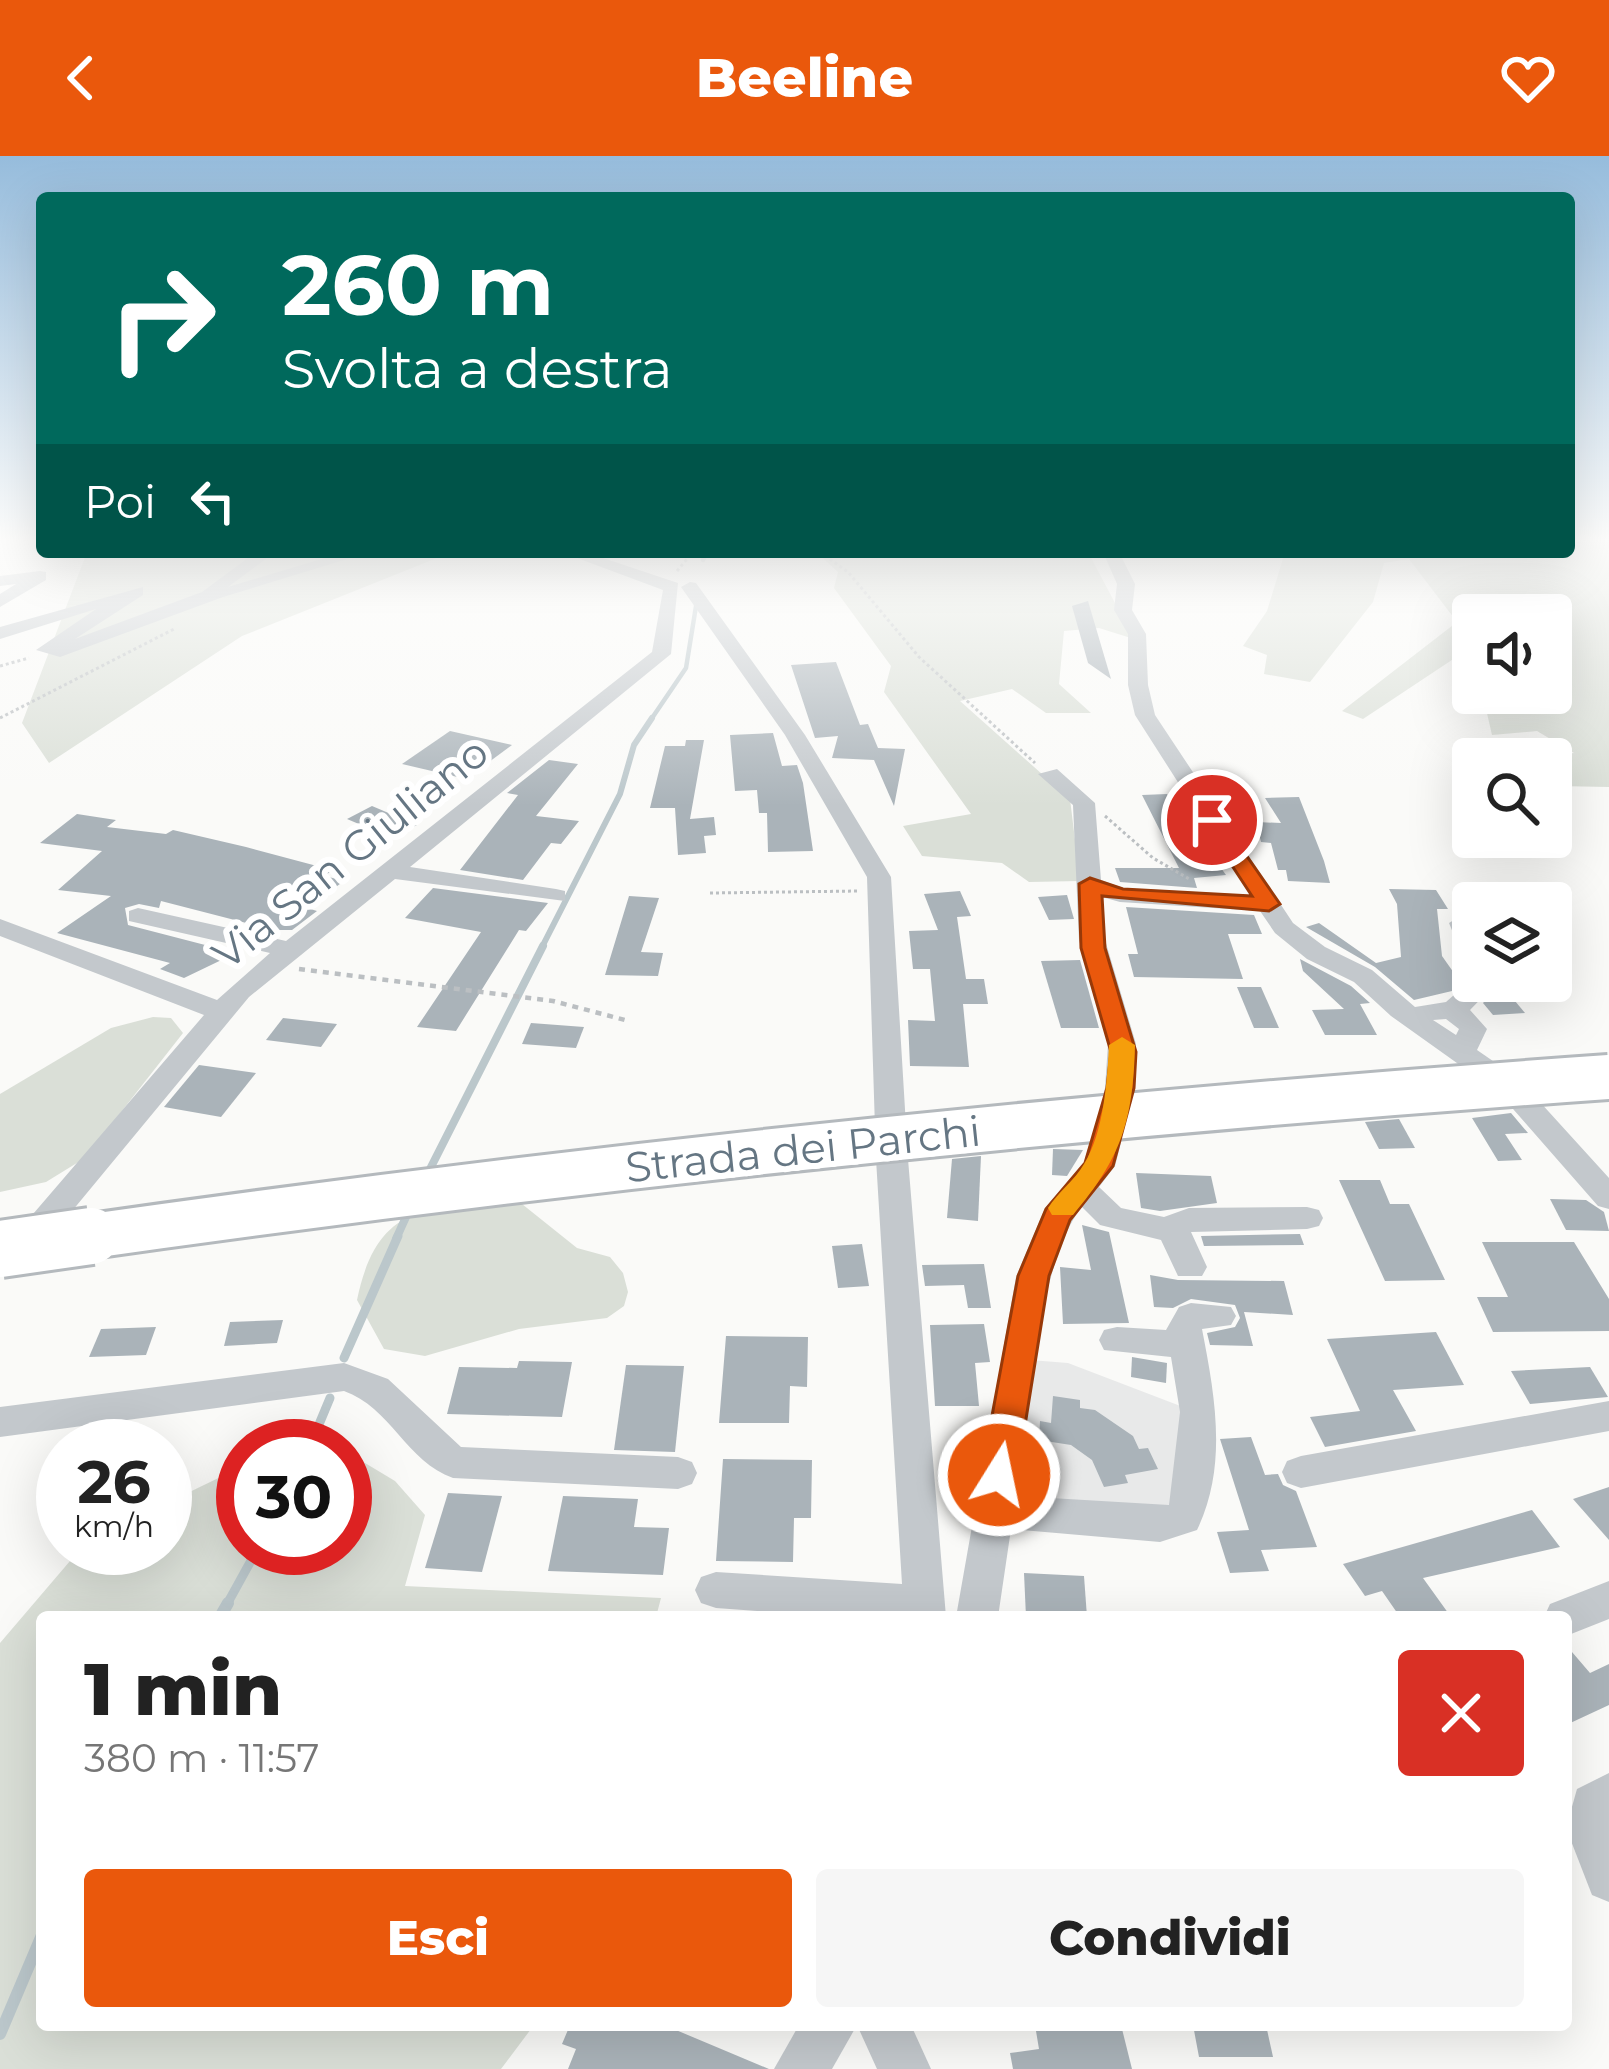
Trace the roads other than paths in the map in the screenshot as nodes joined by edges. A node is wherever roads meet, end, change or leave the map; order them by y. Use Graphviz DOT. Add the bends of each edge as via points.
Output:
graph roads {
  1 [pos="79,628"];
  2 [pos="118,628"];
  3 [pos="669,628"];
  4 [pos="712,628"];
  5 [pos="1133,628"];
  6 [pos="1049,774"];
  7 [pos="391,871"];
  8 [pos="1090,884"];
  9 [pos="556,896"];
  10 [pos="1269,904"];
  11 [pos="138,916"];
  12 [pos="0,927"];
  13 [pos="282,957"];
  14 [pos="1463,1002"];
  15 [pos="220,1011"];
  16 [pos="1453,1011"];
  17 [pos="1411,1017"];
  18 [pos="1462,1051"];
  19 [pos="1609,1058"];
  20 [pos="1609,1077"];
  21 [pos="892,1160"];
  22 [pos="1082,1190"];
  23 [pos="1609,1198"];
  24 [pos="1307,1218"];
  25 [pos="1169,1228"];
  26 [pos="2,1255"];
  27 [pos="1190,1267"];
  28 [pos="1219,1316"];
  29 [pos="1117,1340"];
  30 [pos="1187,1345"];
  31 [pos="1609,1417"];
  32 [pos="0,1422"];
  33 [pos="1301,1472"];
  34 [pos="678,1473"];
  35 [pos="993,1511"];
  36 [pos="716,1590"];
  37 [pos="1609,1600"];
  38 [pos="925,1610"];
  39 [pos="978,1611"];
  40 [pos="1572,1614"];
  41 [pos="1609,1796"];
  42 [pos="1609,1878"];
  1 -- 2 [label="street" via="45,650"];
  3 -- 7 [label="street, Via San Giuliano" via="661,654"];
  4 -- 21 [label="street" via="801,745 876,869"];
  5 -- 10 [label="street" via="1145,715"];
  6 -- 8 [label="street" via="1083,806"];
  7 -- 9 [label="street"];
  7 -- 13 [label="street, Via San Giuliano"];
  8 -- 10 [label="street" via="1120,895"];
  8 -- 22 [label="street" via="1093,948 1124,1061 1107,1141"];
  10 -- 17 [label="street" via="1305,946 1363,976"];
  11 -- 13 [label="street"];
  12 -- 15 [label="street"];
  13 -- 15 [label="street, Via San Giuliano"];
  14 -- 16 [label="street"];
  15 -- 26 [label="street, Via San Giuliano"];
  16 -- 17 [label="street"];
  16 -- 18 [label="street" via="1473,1029"];
  17 -- 18 [label="street"];
  18 -- 23 [label="street" via="1537,1112"];
  19 -- 26 [label="highway, Strada dei Parchi" via="810,1127"];
  20 -- 26 [label="highway, Strada dei Parchi, bridge" via="784,1150"];
  21 -- 26 [label="street"];
  21 -- 38 [label="street"];
  22 -- 25 [label="street" via="1114,1218"];
  22 -- 35 [label="street" via="1057,1216 1033,1276"];
  24 -- 25 [label="street" via="1189,1219"];
  25 -- 27 [label="street" via="1183,1241"];
  28 -- 30 [label="street" via="1186,1318"];
  29 -- 30 [label="street"];
  30 -- 35 [label="street" via="1199,1412 1192,1499 1183,1518 1160,1525"];
  31 -- 33 [label="street"];
  32 -- 34 [label="street" via="344,1377 371,1384 454,1462"];
  35 -- 39 [label="street"];
  36 -- 38 [label="street"];
  37 -- 40 [label="street"];
  41 -- 42 [label="street" via="1593,1805 1588,1824"];
}
